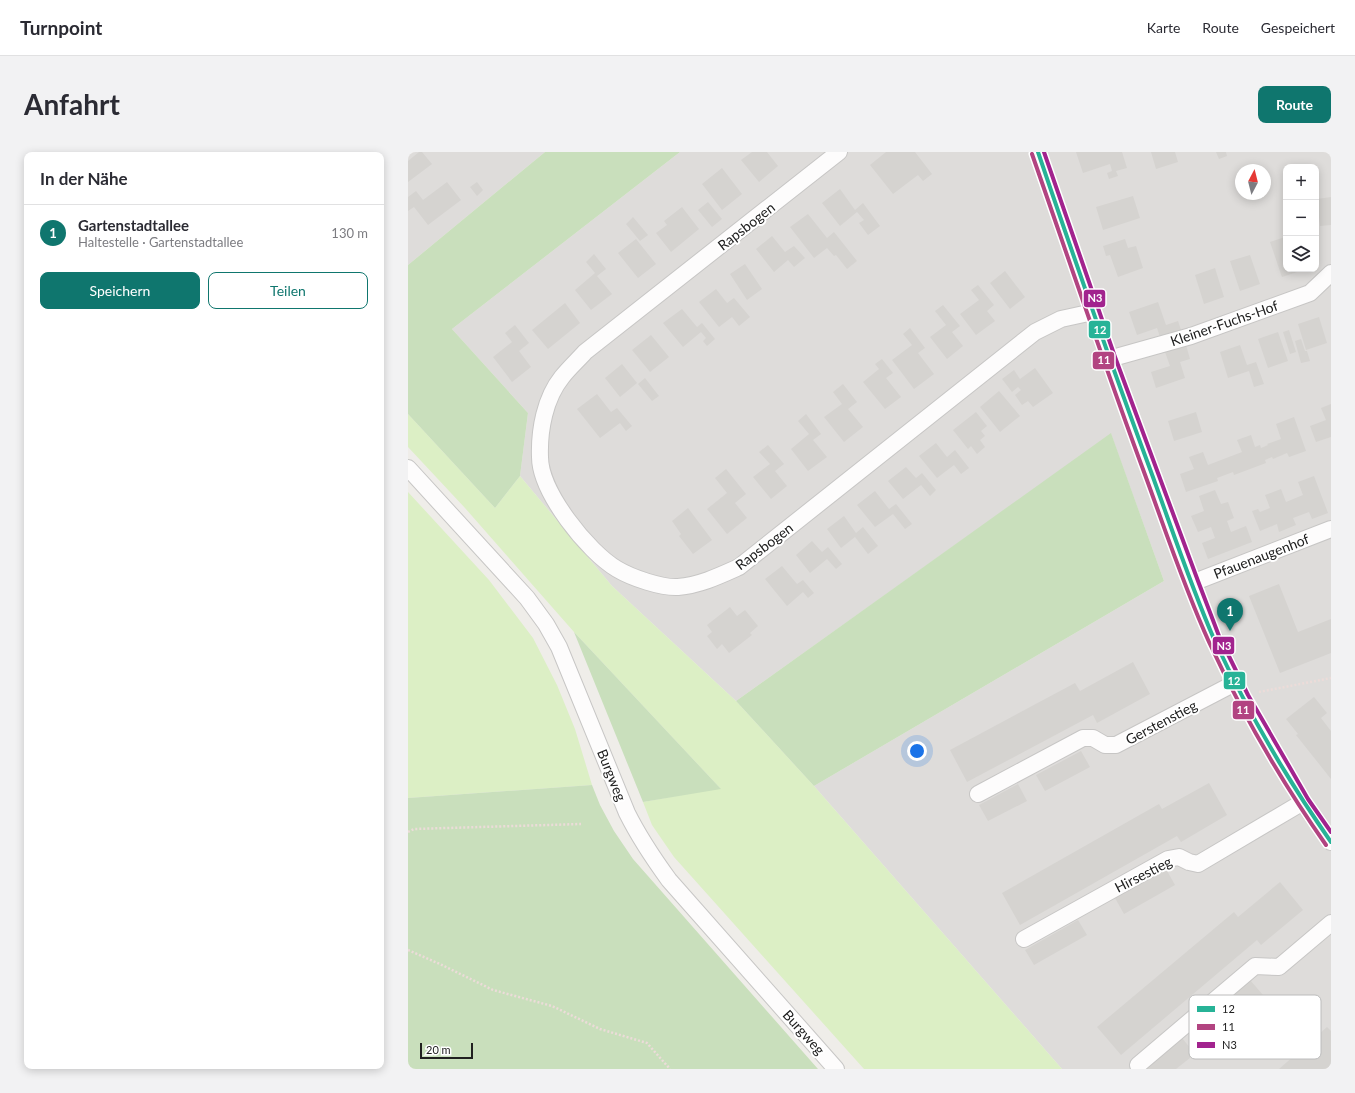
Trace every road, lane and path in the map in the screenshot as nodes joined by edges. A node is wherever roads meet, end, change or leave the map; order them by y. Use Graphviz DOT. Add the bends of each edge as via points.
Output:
graph roads {
  1 [pos="839,152"];
  2 [pos="1038,152"];
  3 [pos="1331,273"];
  4 [pos="1093,312"];
  5 [pos="1109,359"];
  6 [pos="408,468"];
  7 [pos="1331,529"];
  8 [pos="1192,583"];
  9 [pos="1331,678"];
  10 [pos="1235,683"];
  11 [pos="1243,698"];
  12 [pos="978,794"];
  13 [pos="1303,802"];
  14 [pos="581,824"];
  15 [pos="408,832"];
  16 [pos="1331,842"];
  17 [pos="1331,924"];
  18 [pos="1024,939"];
  19 [pos="408,950"];
  20 [pos="1220,995"];
  21 [pos="1189,1021"];
  22 [pos="1138,1065"];
  23 [pos="670,1069"];
  24 [pos="836,1069"];
  1 -- 4 [label="street, Rapsbogen" via="585,352 548,399 542,427 540,458 546,484 562,512 590,546 617,569 645,582 677,587 710,581 739,568 1035,332 1061,319"];
  2 -- 4 [label="street"];
  3 -- 5 [label="street, Kleiner-Fuchs-Hof" via="1310,293 1191,336"];
  4 -- 5 [label="street"];
  5 -- 8 [label="street"];
  6 -- 24 [label="street, Burgweg" via="527,598 546,624 559,647 627,813 650,854 669,880"];
  7 -- 8 [label="street, Pfauenaugenhof"];
  8 -- 10 [label="street"];
  9 -- 11 [label="path" via="1258,692"];
  10 -- 11 [label="street"];
  10 -- 12 [label="street, Gerstenstieg" via="1116,745 1105,745 1093,738 1083,738"];
  11 -- 13 [label="street"];
  13 -- 16 [label="street"];
  13 -- 18 [label="street, Hirsestieg" via="1198,864 1179,857 1168,859"];
  14 -- 15 [label="path" via="414,829"];
  17 -- 20 [label="street" via="1279,967 1254,966"];
  19 -- 23 [label="path" via="493,990 552,1006 600,1029 646,1043"];
  21 -- 22 [label="street"];
}
